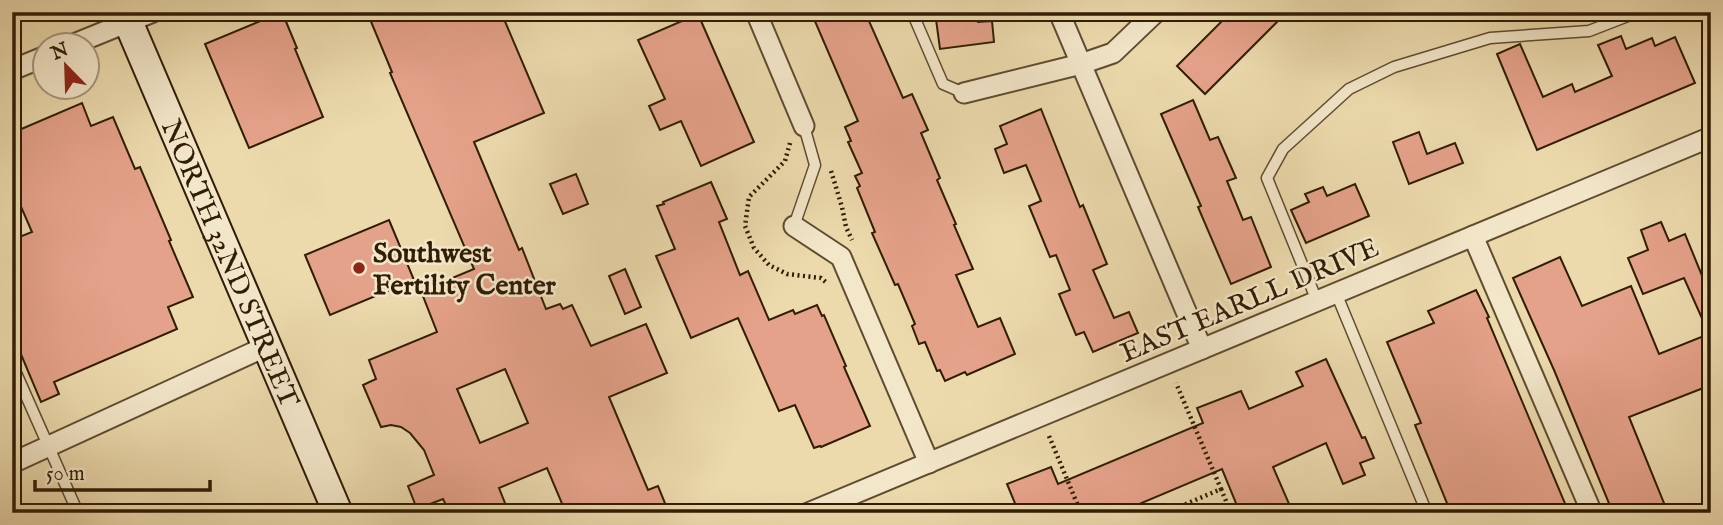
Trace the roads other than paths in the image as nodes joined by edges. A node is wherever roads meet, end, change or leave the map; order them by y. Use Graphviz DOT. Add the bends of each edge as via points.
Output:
graph roads {
  1 [pos="756,12"];
  2 [pos="912,12"];
  3 [pos="1059,12"];
  4 [pos="1156,12"];
  5 [pos="1638,12"];
  6 [pos="135,16"];
  7 [pos="100,32"];
  8 [pos="32,62"];
  9 [pos="1081,64"];
  10 [pos="12,71"];
  11 [pos="964,93"];
  12 [pos="804,126"];
  13 [pos="1711,137"];
  14 [pos="794,226"];
  15 [pos="1474,236"];
  16 [pos="1336,293"];
  17 [pos="1317,301"];
  18 [pos="267,346"];
  19 [pos="1202,349"];
  20 [pos="12,364"];
  21 [pos="49,446"];
  22 [pos="12,463"];
  23 [pos="929,463"];
  24 [pos="78,513"];
  25 [pos="338,513"];
  26 [pos="808,513"];
  27 [pos="1427,513"];
  28 [pos="1592,513"];
  1 -- 12 [label="street"];
  2 -- 11 [label="lane" via="943,84"];
  3 -- 9 [label="street"];
  4 -- 9 [label="street" via="1113,53"];
  5 -- 17 [label="lane" via="1589,31 1490,38 1394,67 1349,89 1283,149 1267,178"];
  6 -- 7 [label="street"];
  6 -- 18 [label="main road, NORTH 32ND STREET"];
  8 -- 10 [label="street"];
  9 -- 11 [label="street"];
  9 -- 19 [label="street"];
  12 -- 14 [label="lane" via="815,165"];
  13 -- 15 [label="street, EAST EARLL DRIVE"];
  14 -- 23 [label="street" via="841,257"];
  15 -- 16 [label="street, EAST EARLL DRIVE"];
  15 -- 28 [label="street"];
  16 -- 17 [label="street, EAST EARLL DRIVE"];
  16 -- 27 [label="lane"];
  17 -- 19 [label="street, EAST EARLL DRIVE"];
  18 -- 21 [label="street"];
  18 -- 25 [label="main road, NORTH 32ND STREET"];
  19 -- 23 [label="street, EAST EARLL DRIVE"];
  20 -- 21 [label="lane"];
  21 -- 22 [label="street"];
  21 -- 24 [label="lane"];
  23 -- 26 [label="street, EAST EARLL DRIVE"];
}
